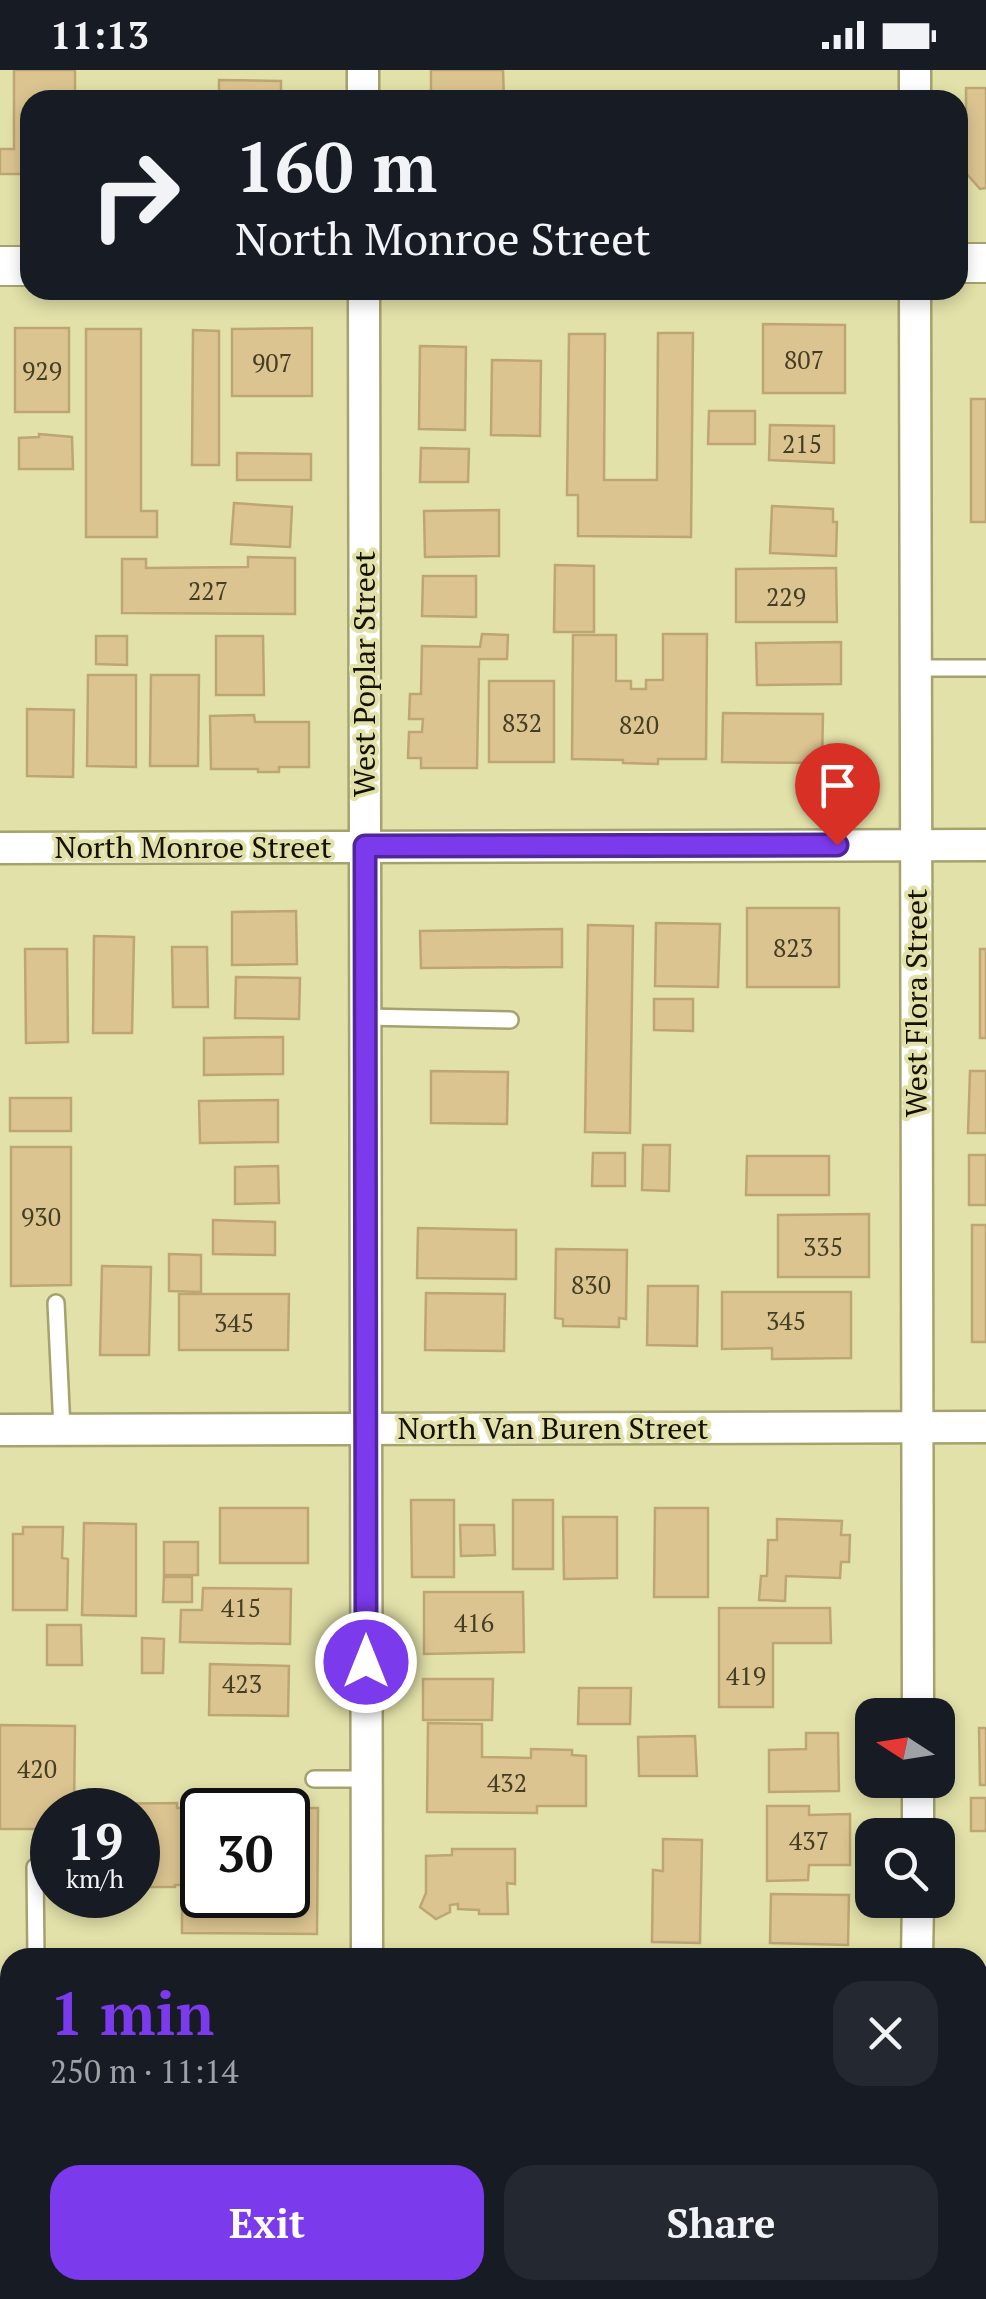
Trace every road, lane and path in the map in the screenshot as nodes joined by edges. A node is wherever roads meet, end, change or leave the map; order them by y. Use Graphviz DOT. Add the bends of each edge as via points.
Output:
graph roads {
  1 [pos="364,300"];
  2 [pos="915,300"];
  3 [pos="916,668"];
  4 [pos="986,668"];
  5 [pos="916,845"];
  6 [pos="986,845"];
  7 [pos="365,846"];
  8 [pos="0,848"];
  9 [pos="365,1017"];
  10 [pos="510,1020"];
  11 [pos="56,1303"];
  12 [pos="916,1427"];
  13 [pos="986,1427"];
  14 [pos="366,1428"];
  15 [pos="62,1429"];
  16 [pos="0,1430"];
  17 [pos="918,1698"];
  18 [pos="367,1779"];
  19 [pos="314,1780"];
  20 [pos="36,1918"];
  21 [pos="918,1918"];
  22 [pos="36,1948"];
  23 [pos="367,1948"];
  24 [pos="918,1948"];
  1 -- 7 [label="street, West Poplar Street"];
  2 -- 3 [label="street, West Flora Street"];
  3 -- 4 [label="lane"];
  3 -- 5 [label="street, West Flora Street"];
  5 -- 6 [label="street, North Monroe Street"];
  5 -- 7 [label="street, North Monroe Street"];
  5 -- 12 [label="street, West Flora Street"];
  7 -- 8 [label="street, North Monroe Street"];
  7 -- 9 [label="street, West Poplar Street"];
  9 -- 10 [label="lane"];
  9 -- 14 [label="street, West Poplar Street"];
  11 -- 15 [label="lane"];
  12 -- 13 [label="street, North Van Buren Street"];
  12 -- 14 [label="street, North Van Buren Street"];
  12 -- 17 [label="street, West Flora Street"];
  14 -- 15 [label="street, North Van Buren Street"];
  14 -- 18 [label="street, West Poplar Street"];
  15 -- 16 [label="street, North Van Buren Street"];
  18 -- 19 [label="lane"];
  18 -- 23 [label="street, West Poplar Street"];
  20 -- 22 [label="lane"];
  21 -- 24 [label="street"];
}
